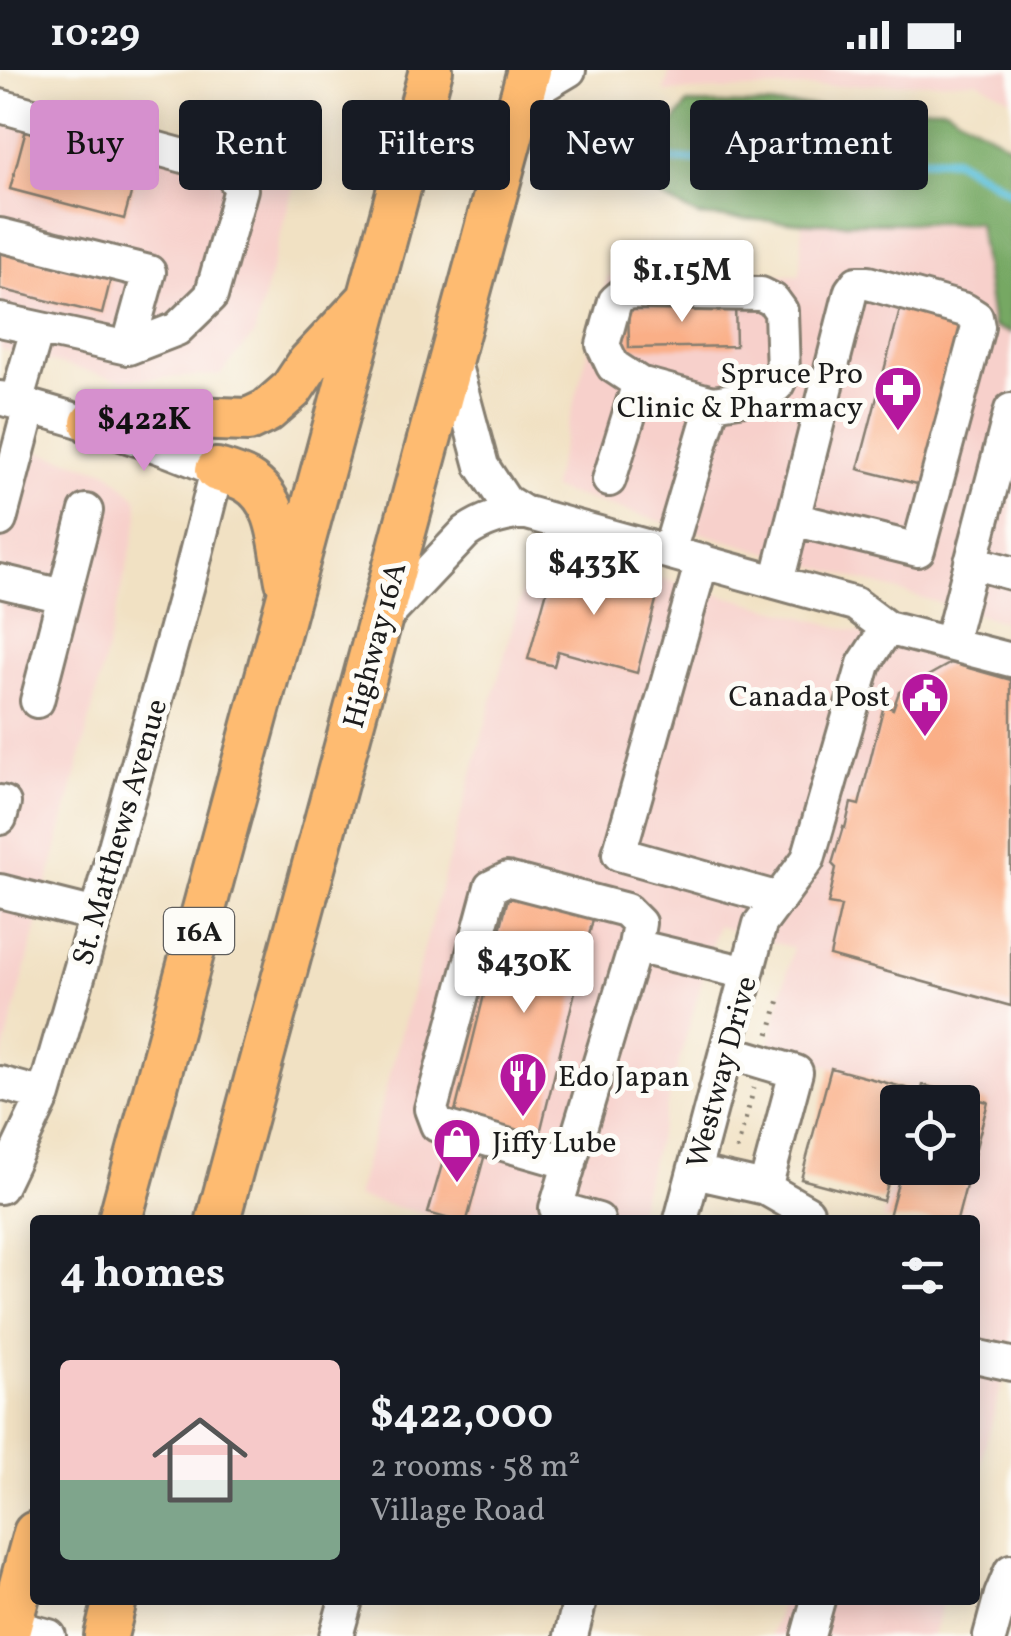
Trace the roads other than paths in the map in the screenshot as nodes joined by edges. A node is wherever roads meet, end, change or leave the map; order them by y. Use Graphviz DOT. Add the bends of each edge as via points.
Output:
graph roads {
  1 [pos="431,70"];
  2 [pos="569,70"];
  3 [pos="526,84"];
  4 [pos="0,106"];
  5 [pos="0,235"];
  6 [pos="369,299"];
  7 [pos="0,320"];
  8 [pos="37,330"];
  9 [pos="128,348"];
  10 [pos="452,354"];
  11 [pos="639,383"];
  12 [pos="15,402"];
  13 [pos="713,403"];
  14 [pos="1011,410"];
  15 [pos="92,423"];
  16 [pos="217,470"];
  17 [pos="6,476"];
  18 [pos="609,480"];
  19 [pos="86,511"];
  20 [pos="524,512"];
  21 [pos="793,518"];
  22 [pos="0,520"];
  23 [pos="669,552"];
  24 [pos="702,561"];
  25 [pos="971,562"];
  26 [pos="1011,573"];
  27 [pos="0,581"];
  28 [pos="777,582"];
  29 [pos="63,596"];
  30 [pos="289,596"];
  31 [pos="380,623"];
  32 [pos="887,628"];
  33 [pos="950,644"];
  34 [pos="1011,660"];
  35 [pos="37,701"];
  36 [pos="0,802"];
  37 [pos="0,818"];
  38 [pos="0,891"];
  39 [pos="769,912"];
  40 [pos="96,916"];
  41 [pos="634,946"];
  42 [pos="747,973"];
  43 [pos="726,1051"];
  44 [pos="0,1083"];
  45 [pos="44,1095"];
  46 [pos="570,1163"];
  47 [pos="694,1172"];
  48 [pos="0,1188"];
  49 [pos="765,1188"];
  50 [pos="121,1215"];
  51 [pos="219,1215"];
  52 [pos="580,1215"];
  53 [pos="682,1215"];
  54 [pos="806,1215"];
  55 [pos="980,1357"];
  56 [pos="1011,1364"];
  57 [pos="30,1559"];
  58 [pos="996,1585"];
  59 [pos="114,1605"];
  60 [pos="345,1605"];
  61 [pos="579,1605"];
  62 [pos="817,1605"];
  63 [pos="16,1630"];
  64 [pos="106,1636"];
  65 [pos="336,1636"];
  66 [pos="571,1636"];
  67 [pos="808,1636"];
  68 [pos="990,1636"];
  1 -- 6 [label="main road, 16A"];
  2 -- 3 [label="street"];
  3 -- 10 [label="main road, Highway 16A"];
  4 -- 9 [label="street" via="228,168 241,189 211,296 177,329"];
  5 -- 9 [label="street" via="148,272"];
  6 -- 15 [label="main road" via="292,390 248,420"];
  6 -- 30 [label="main road, 16A"];
  7 -- 8 [label="street"];
  8 -- 9 [label="street"];
  8 -- 12 [label="street"];
  10 -- 20 [label="street" via="482,466 506,500"];
  10 -- 31 [label="main road, Highway 16A"];
  11 -- 13 [label="street"];
  11 -- 13 [label="street" via="612,366 603,344 623,294 762,294 781,311 783,372 777,386 764,395"];
  11 -- 18 [label="street"];
  12 -- 15 [label="street"];
  12 -- 17 [label="street"];
  13 -- 23 [label="street"];
  14 -- 25 [label="street"];
  15 -- 16 [label="street"];
  16 -- 30 [label="main road" via="246,481 274,510"];
  16 -- 40 [label="street, St. Matthews Avenue"];
  17 -- 22 [label="street"];
  19 -- 29 [label="street"];
  20 -- 23 [label="street"];
  20 -- 31 [label="street" via="466,532"];
  21 -- 21 [label="street" via="851,290 868,283 976,317 918,550"];
  21 -- 28 [label="street"];
  23 -- 24 [label="street"];
  24 -- 28 [label="street"];
  24 -- 39 [label="street" via="619,854"];
  25 -- 26 [label="street"];
  25 -- 33 [label="street"];
  27 -- 29 [label="street"];
  28 -- 32 [label="street" via="855,604"];
  29 -- 35 [label="street"];
  30 -- 50 [label="main road, 16A"];
  31 -- 51 [label="main road, Highway 16A"];
  32 -- 33 [label="street"];
  32 -- 39 [label="street" via="864,664 808,859"];
  33 -- 34 [label="street"];
  36 -- 37 [label="street"];
  38 -- 40 [label="street"];
  39 -- 42 [label="street, Westway Drive"];
  40 -- 45 [label="street, St. Matthews Avenue"];
  41 -- 42 [label="street"];
  41 -- 46 [label="street"];
  41 -- 46 [label="street" via="639,923 626,910 507,879 490,887 431,1109 437,1125"];
  42 -- 43 [label="street, Westway Drive"];
  43 -- 47 [label="street, Westway Drive"];
  43 -- 49 [label="street" via="796,1072"];
  44 -- 45 [label="street"];
  45 -- 48 [label="street, St. Matthews Avenue"];
  46 -- 52 [label="street" via="556,1208"];
  47 -- 49 [label="street"];
  47 -- 53 [label="street, Westway Drive"];
  49 -- 54 [label="street"];
  55 -- 56 [label="street"];
  57 -- 63 [label="main road"];
  58 -- 68 [label="street"];
  59 -- 64 [label="main road"];
  60 -- 65 [label="street"];
  61 -- 66 [label="street"];
  62 -- 67 [label="street"];
}
